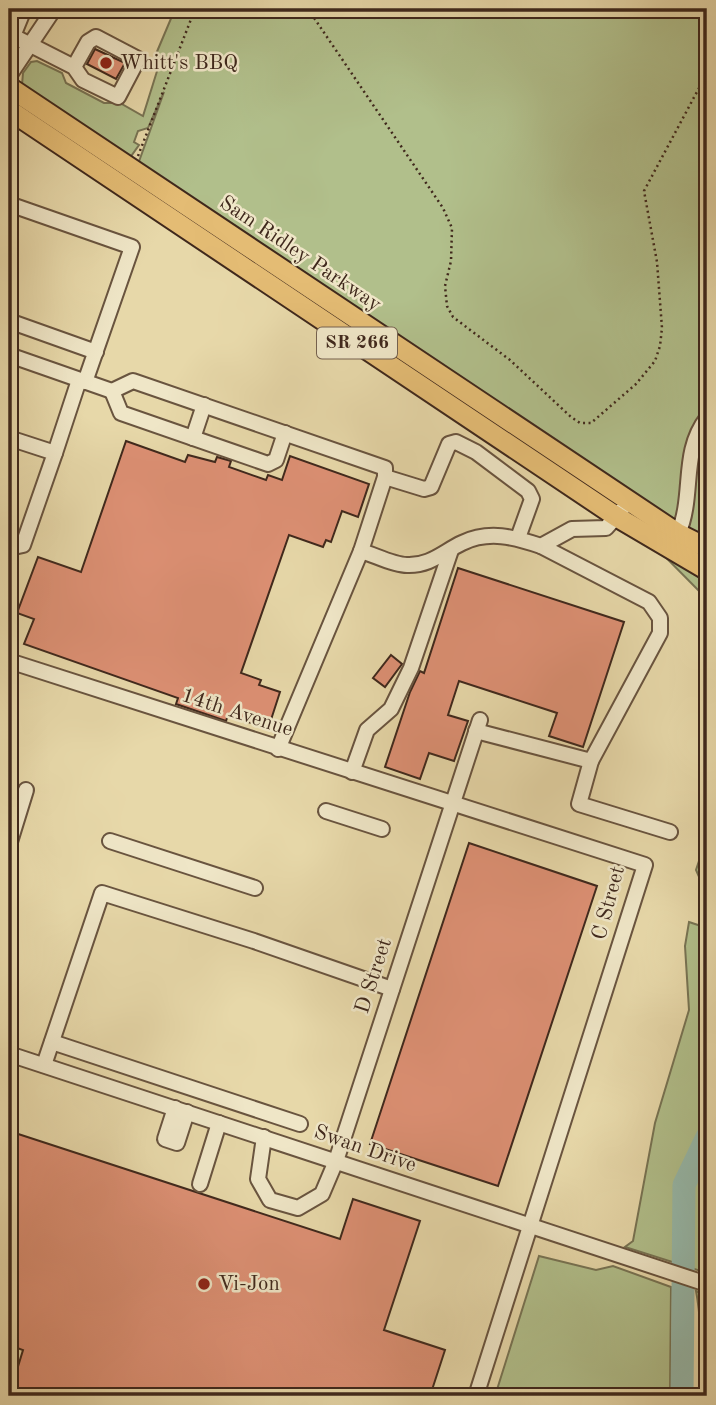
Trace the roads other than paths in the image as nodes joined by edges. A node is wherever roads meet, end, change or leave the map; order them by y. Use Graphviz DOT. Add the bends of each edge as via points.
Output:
graph roads {
  1 [pos="24,9"];
  2 [pos="54,9"];
  3 [pos="11,36"];
  4 [pos="29,47"];
  5 [pos="74,67"];
  6 [pos="9,76"];
  7 [pos="9,87"];
  8 [pos="9,110"];
  9 [pos="9,131"];
  10 [pos="51,138"];
  11 [pos="9,204"];
  12 [pos="9,321"];
  13 [pos="96,352"];
  14 [pos="9,355"];
  15 [pos="82,381"];
  16 [pos="112,391"];
  17 [pos="204,405"];
  18 [pos="707,418"];
  19 [pos="285,433"];
  20 [pos="9,438"];
  21 [pos="193,438"];
  22 [pos="55,453"];
  23 [pos="385,477"];
  24 [pos="623,509"];
  25 [pos="678,534"];
  26 [pos="518,538"];
  27 [pos="541,546"];
  28 [pos="9,548"];
  29 [pos="707,548"];
  30 [pos="451,550"];
  31 [pos="361,551"];
  32 [pos="707,570"];
  33 [pos="9,662"];
  34 [pos="278,749"];
  35 [pos="591,761"];
  36 [pos="352,772"];
  37 [pos="26,790"];
  38 [pos="452,805"];
  39 [pos="326,811"];
  40 [pos="383,829"];
  41 [pos="670,832"];
  42 [pos="110,841"];
  43 [pos="9,845"];
  44 [pos="255,888"];
  45 [pos="392,989"];
  46 [pos="52,1042"];
  47 [pos="9,1054"];
  48 [pos="44,1065"];
  49 [pos="219,1123"];
  50 [pos="300,1124"];
  51 [pos="264,1138"];
  52 [pos="336,1161"];
  53 [pos="200,1184"];
  54 [pos="528,1227"];
  55 [pos="707,1284"];
  56 [pos="477,1396"];
  1 -- 3 [label="street"];
  2 -- 4 [label="street"];
  3 -- 4 [label="street"];
  4 -- 5 [label="street"];
  4 -- 6 [label="street"];
  5 -- 5 [label="street" via="83,80 118,97 138,60 96,37"];
  7 -- 24 [label="main road, Sam Ridley Parkway / SR 266"];
  8 -- 10 [label="main road, Sam Ridley Parkway / SR 266"];
  9 -- 10 [label="main road"];
  10 -- 24 [label="main road, Sam Ridley Parkway / SR 266"];
  11 -- 13 [label="street" via="132,247"];
  12 -- 13 [label="street"];
  13 -- 15 [label="street"];
  14 -- 15 [label="street"];
  15 -- 16 [label="street"];
  15 -- 22 [label="street"];
  16 -- 17 [label="street" via="133,381"];
  16 -- 21 [label="street" via="121,413"];
  17 -- 19 [label="street"];
  17 -- 21 [label="street"];
  18 -- 25 [label="street" via="689,457 686,516"];
  19 -- 21 [label="street" via="276,460 268,464"];
  19 -- 23 [label="street" via="385,468"];
  20 -- 22 [label="street"];
  22 -- 28 [label="street" via="23,545"];
  23 -- 26 [label="street" via="432,487 449,444 456,442 528,491 532,499"];
  23 -- 31 [label="street"];
  24 -- 25 [label="main road, Sam Ridley Parkway / SR 266"];
  24 -- 27 [label="street" via="606,528 572,529"];
  24 -- 32 [label="main road, Sam Ridley Parkway / SR 266"];
  25 -- 29 [label="main road, Sam Ridley Parkway / SR 266"];
  26 -- 27 [label="street"];
  26 -- 30 [label="street" via="498,534 463,542"];
  27 -- 35 [label="street" via="649,601 660,618 653,651"];
  30 -- 31 [label="street" via="421,564 405,565"];
  30 -- 36 [label="street" via="411,668 391,709 367,730"];
  31 -- 34 [label="street"];
  33 -- 34 [label="street, 14th Avenue"];
  34 -- 36 [label="street, 14th Avenue"];
  35 -- 38 [label="street" via="478,725"];
  35 -- 41 [label="street" via="579,804"];
  36 -- 38 [label="street, 14th Avenue"];
  37 -- 43 [label="street"];
  38 -- 45 [label="street, D Street"];
  38 -- 54 [label="street, C Street" via="645,865"];
  39 -- 40 [label="street"];
  42 -- 44 [label="street"];
  45 -- 46 [label="street" via="102,893"];
  45 -- 52 [label="street, D Street"];
  46 -- 48 [label="street"];
  46 -- 50 [label="street"];
  47 -- 48 [label="street, Swan Drive"];
  48 -- 49 [label="street, Swan Drive"];
  49 -- 51 [label="street, Swan Drive"];
  49 -- 53 [label="street"];
  51 -- 52 [label="street, Swan Drive"];
  51 -- 52 [label="street, D Street" via="258,1179 270,1200 298,1208 322,1194"];
  52 -- 54 [label="street, Swan Drive"];
  54 -- 55 [label="street, Swan Drive"];
  54 -- 56 [label="street" via="521,1264"];
}
